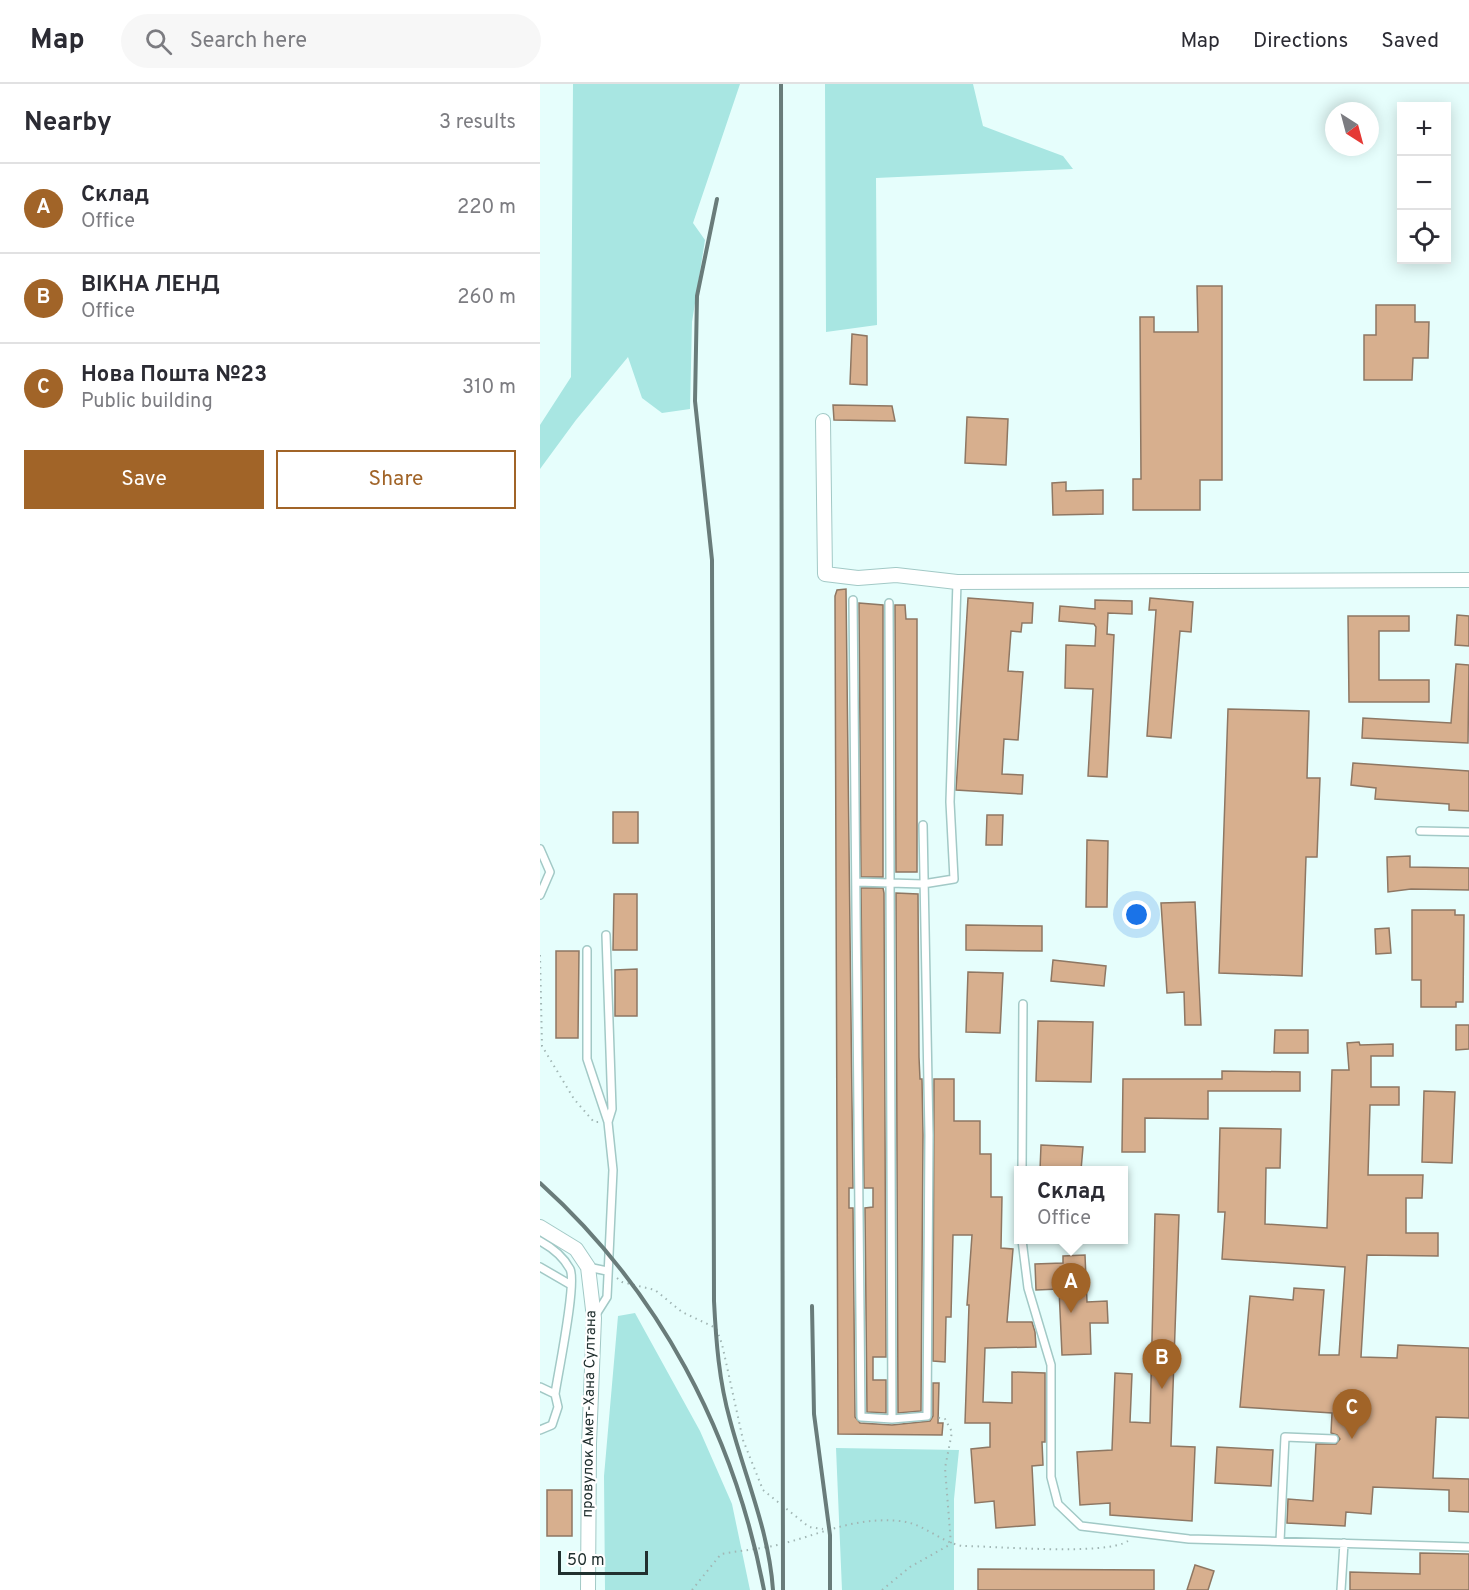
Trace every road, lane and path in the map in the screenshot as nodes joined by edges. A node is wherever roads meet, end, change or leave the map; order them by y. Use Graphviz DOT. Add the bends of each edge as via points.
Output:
graph roads {
  1 [pos="823,421"];
  2 [pos="1469,580"];
  3 [pos="957,582"];
  4 [pos="853,600"];
  5 [pos="889,603"];
  6 [pos="923,825"];
  7 [pos="1420,831"];
  8 [pos="1469,832"];
  9 [pos="540,849"];
  10 [pos="892,881"];
  11 [pos="857,882"];
  12 [pos="922,884"];
  13 [pos="540,895"];
  14 [pos="606,935"];
  15 [pos="586,950"];
  16 [pos="540,954"];
  17 [pos="1023,1004"];
  18 [pos="608,1122"];
  19 [pos="1022,1166"];
  20 [pos="540,1227"];
  21 [pos="540,1241"];
  22 [pos="1023,1244"];
  23 [pos="540,1267"];
  24 [pos="588,1268"];
  25 [pos="607,1271"];
  26 [pos="571,1285"];
  27 [pos="594,1318"];
  28 [pos="540,1387"];
  29 [pos="555,1394"];
  30 [pos="927,1416"];
  31 [pos="892,1419"];
  32 [pos="540,1430"];
  33 [pos="1334,1439"];
  34 [pos="825,1529"];
  35 [pos="1139,1533"];
  36 [pos="1280,1541"];
  37 [pos="1344,1543"];
  38 [pos="951,1544"];
  39 [pos="1469,1547"];
  40 [pos="588,1590"];
  41 [pos="692,1590"];
  42 [pos="882,1590"];
  43 [pos="1341,1590"];
  1 -- 3 [label="street" via="825,574 858,578 896,575"];
  2 -- 3 [label="street"];
  3 -- 12 [label="lane" via="950,802 954,879"];
  4 -- 11 [label="lane"];
  5 -- 10 [label="lane"];
  6 -- 12 [label="lane"];
  7 -- 8 [label="lane"];
  9 -- 13 [label="lane" via="550,872"];
  10 -- 11 [label="lane"];
  10 -- 12 [label="lane"];
  10 -- 31 [label="lane"];
  11 -- 31 [label="lane" via="858,1384 861,1417"];
  12 -- 30 [label="lane" via="929,1135"];
  14 -- 18 [label="lane" via="612,1109"];
  15 -- 18 [label="lane" via="587,1059"];
  16 -- 18 [label="path" via="542,1046 574,1099 594,1122"];
  17 -- 19 [label="lane"];
  18 -- 25 [label="lane" via="613,1170"];
  20 -- 24 [label="street" via="576,1249"];
  21 -- 26 [label="lane" via="556,1250 571,1271"];
  22 -- 35 [label="lane" via="1028,1288 1051,1365 1051,1477 1058,1504 1081,1526"];
  23 -- 26 [label="lane"];
  24 -- 25 [label="lane"];
  24 -- 27 [label="street, провулок Амет-Хана Султана"];
  25 -- 27 [label="lane" via="607,1297"];
  25 -- 34 [label="path" via="622,1282 655,1290 682,1312 716,1328 743,1440 762,1490 809,1527"];
  26 -- 29 [label="lane"];
  27 -- 40 [label="street, провулок Амет-Хана Султана"];
  28 -- 29 [label="lane"];
  29 -- 32 [label="lane" via="558,1407 552,1425"];
  30 -- 31 [label="lane"];
  30 -- 38 [label="path" via="945,1419 952,1432 945,1468"];
  33 -- 36 [label="lane" via="1285,1437"];
  34 -- 38 [label="path" via="873,1519 904,1521 938,1533"];
  34 -- 41 [label="path" via="768,1548 722,1554"];
  35 -- 36 [label="lane" via="1190,1539"];
  35 -- 38 [label="path" via="1120,1546"];
  36 -- 37 [label="lane"];
  37 -- 39 [label="lane"];
  37 -- 43 [label="lane"];
  38 -- 42 [label="path" via="910,1567"];
}
